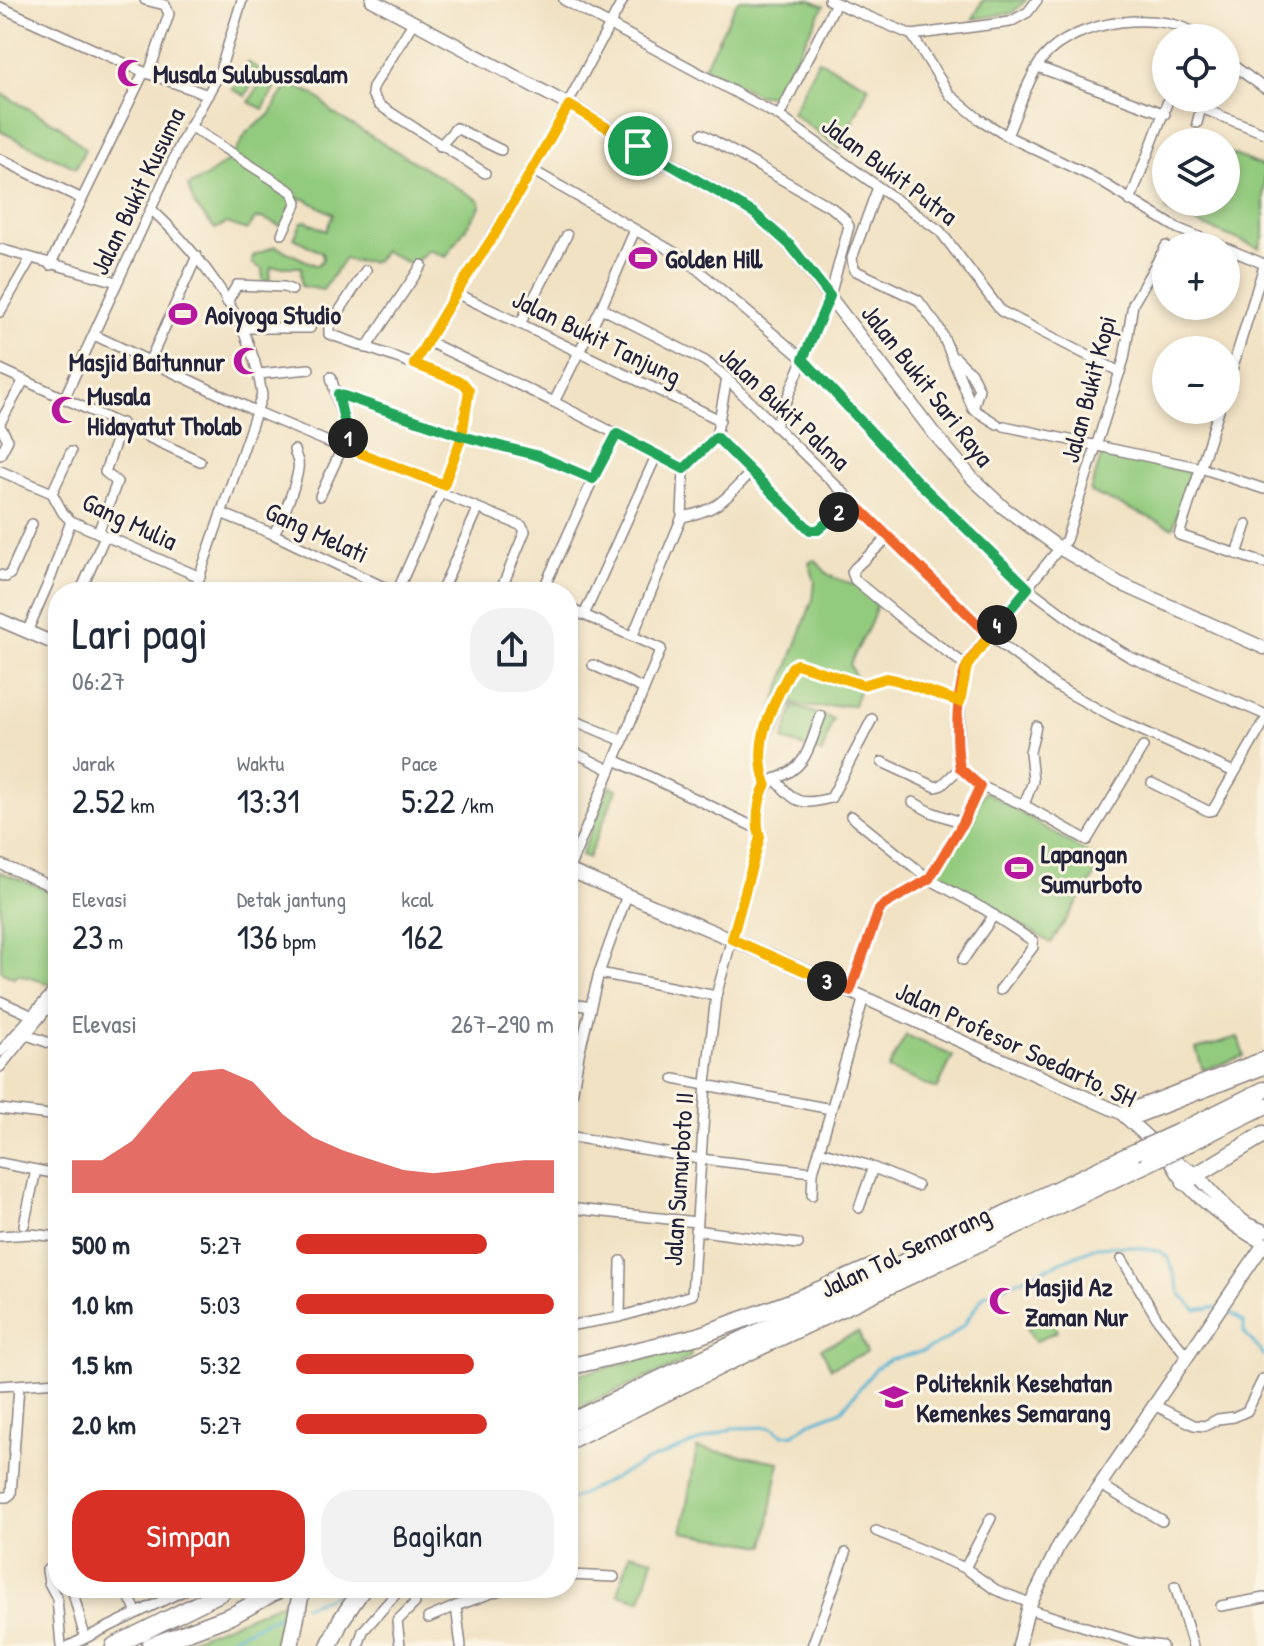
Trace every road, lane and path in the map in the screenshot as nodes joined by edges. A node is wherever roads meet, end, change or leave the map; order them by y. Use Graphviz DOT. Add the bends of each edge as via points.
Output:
graph roads {
  1 [pos="145,0"];
  2 [pos="242,0"];
  3 [pos="372,0"];
  4 [pos="564,0"];
  5 [pos="623,0"];
  6 [pos="1037,0"];
  7 [pos="833,2"];
  8 [pos="0,7"];
  9 [pos="413,23"];
  10 [pos="1167,24"];
  11 [pos="611,27"];
  12 [pos="912,35"];
  13 [pos="1038,67"];
  14 [pos="1240,70"];
  15 [pos="146,73"];
  16 [pos="1264,88"];
  17 [pos="208,95"];
  18 [pos="569,105"];
  19 [pos="1200,112"];
  20 [pos="1221,112"];
  21 [pos="1165,114"];
  22 [pos="779,116"];
  23 [pos="1197,123"];
  24 [pos="190,126"];
  25 [pos="1264,133"];
  26 [pos="702,134"];
  27 [pos="1007,136"];
  28 [pos="440,146"];
  29 [pos="501,150"];
  30 [pos="0,159"];
  31 [pos="532,170"];
  32 [pos="485,173"];
  33 [pos="878,187"];
  34 [pos="82,199"];
  35 [pos="1130,201"];
  36 [pos="151,209"];
  37 [pos="1177,228"];
  38 [pos="635,230"];
  39 [pos="1175,232"];
  40 [pos="1187,232"];
  41 [pos="282,234"];
  42 [pos="567,235"];
  43 [pos="0,249"];
  44 [pos="1240,254"];
  45 [pos="197,256"];
  46 [pos="31,258"];
  47 [pos="50,265"];
  48 [pos="422,265"];
  49 [pos="1264,265"];
  50 [pos="366,270"];
  51 [pos="1152,271"];
  52 [pos="117,282"];
  53 [pos="292,290"];
  54 [pos="456,293"];
  55 [pos="830,296"];
  56 [pos="227,302"];
  57 [pos="601,308"];
  58 [pos="0,312"];
  59 [pos="520,324"];
  60 [pos="241,328"];
  61 [pos="310,328"];
  62 [pos="94,335"];
  63 [pos="427,341"];
  64 [pos="1240,343"];
  65 [pos="366,348"];
  66 [pos="578,354"];
  67 [pos="803,359"];
  68 [pos="150,360"];
  69 [pos="414,364"];
  70 [pos="0,369"];
  71 [pos="309,369"];
  72 [pos="1120,372"];
  73 [pos="259,374"];
  74 [pos="331,377"];
  75 [pos="727,378"];
  76 [pos="24,380"];
  77 [pos="338,394"];
  78 [pos="64,399"];
  79 [pos="554,402"];
  80 [pos="255,411"];
  81 [pos="720,420"];
  82 [pos="122,423"];
  83 [pos="0,424"];
  84 [pos="1215,424"];
  85 [pos="775,427"];
  86 [pos="617,434"];
  87 [pos="462,436"];
  88 [pos="716,437"];
  89 [pos="1096,446"];
  90 [pos="346,447"];
  91 [pos="294,450"];
  92 [pos="71,452"];
  93 [pos="657,454"];
  94 [pos="0,455"];
  95 [pos="200,461"];
  96 [pos="1201,468"];
  97 [pos="684,469"];
  98 [pos="0,471"];
  99 [pos="751,472"];
  100 [pos="593,479"];
  101 [pos="1263,487"];
  102 [pos="442,489"];
  103 [pos="52,493"];
  104 [pos="320,496"];
  105 [pos="852,501"];
  106 [pos="478,509"];
  107 [pos="221,513"];
  108 [pos="682,517"];
  109 [pos="71,521"];
  110 [pos="32,524"];
  111 [pos="1247,524"];
  112 [pos="273,534"];
  113 [pos="102,535"];
  114 [pos="889,537"];
  115 [pos="1061,549"];
  116 [pos="1237,554"];
  117 [pos="1264,563"];
  118 [pos="0,575"];
  119 [pos="200,577"];
  120 [pos="49,582"];
  121 [pos="84,582"];
  122 [pos="198,582"];
  123 [pos="375,582"];
  124 [pos="400,582"];
  125 [pos="445,582"];
  126 [pos="505,582"];
  127 [pos="547,582"];
  128 [pos="48,584"];
  129 [pos="1028,588"];
  130 [pos="578,612"];
  131 [pos="584,615"];
  132 [pos="0,620"];
  133 [pos="27,632"];
  134 [pos="633,635"];
  135 [pos="989,635"];
  136 [pos="48,641"];
  137 [pos="1264,648"];
  138 [pos="593,665"];
  139 [pos="967,666"];
  140 [pos="644,689"];
  141 [pos="960,702"];
  142 [pos="1264,714"];
  143 [pos="821,716"];
  144 [pos="872,719"];
  145 [pos="578,722"];
  146 [pos="1264,722"];
  147 [pos="1036,726"];
  148 [pos="623,741"];
  149 [pos="1143,747"];
  150 [pos="578,753"];
  151 [pos="882,762"];
  152 [pos="613,765"];
  153 [pos="960,768"];
  154 [pos="1234,772"];
  155 [pos="771,782"];
  156 [pos="1152,783"];
  157 [pos="980,786"];
  158 [pos="913,802"];
  159 [pos="1024,805"];
  160 [pos="851,816"];
  161 [pos="963,823"];
  162 [pos="756,828"];
  163 [pos="578,847"];
  164 [pos="0,864"];
  165 [pos="578,874"];
  166 [pos="929,879"];
  167 [pos="48,885"];
  168 [pos="627,895"];
  169 [pos="994,915"];
  170 [pos="732,939"];
  171 [pos="963,960"];
  172 [pos="599,973"];
  173 [pos="1000,990"];
  174 [pos="850,991"];
  175 [pos="716,996"];
  176 [pos="864,997"];
  177 [pos="0,1001"];
  178 [pos="48,1001"];
  179 [pos="48,1005"];
  180 [pos="578,1005"];
  181 [pos="590,1007"];
  182 [pos="36,1018"];
  183 [pos="27,1035"];
  184 [pos="48,1042"];
  185 [pos="0,1052"];
  186 [pos="1264,1058"];
  187 [pos="578,1060"];
  188 [pos="0,1067"];
  189 [pos="1264,1068"];
  190 [pos="674,1079"];
  191 [pos="706,1083"];
  192 [pos="1264,1090"];
  193 [pos="0,1100"];
  194 [pos="1264,1106"];
  195 [pos="6,1109"];
  196 [pos="831,1109"];
  197 [pos="48,1115"];
  198 [pos="1126,1116"];
  199 [pos="1264,1134"];
  200 [pos="1185,1137"];
  201 [pos="578,1138"];
  202 [pos="820,1151"];
  203 [pos="1142,1158"];
  204 [pos="700,1159"];
  205 [pos="0,1163"];
  206 [pos="873,1168"];
  207 [pos="36,1170"];
  208 [pos="48,1172"];
  209 [pos="813,1172"];
  210 [pos="1190,1178"];
  211 [pos="1069,1183"];
  212 [pos="917,1186"];
  213 [pos="812,1195"];
  214 [pos="859,1208"];
  215 [pos="578,1209"];
  216 [pos="24,1225"];
  217 [pos="695,1226"];
  218 [pos="1264,1231"];
  219 [pos="0,1236"];
  220 [pos="48,1236"];
  221 [pos="798,1244"];
  222 [pos="1264,1244"];
  223 [pos="1122,1259"];
  224 [pos="621,1261"];
  225 [pos="620,1317"];
  226 [pos="578,1324"];
  227 [pos="1187,1356"];
  228 [pos="578,1365"];
  229 [pos="1263,1379"];
  230 [pos="48,1383"];
  231 [pos="0,1386"];
  232 [pos="19,1386"];
  233 [pos="1154,1405"];
  234 [pos="622,1416"];
  235 [pos="578,1418"];
  236 [pos="578,1436"];
  237 [pos="578,1443"];
  238 [pos="1099,1484"];
  239 [pos="0,1497"];
  240 [pos="991,1518"];
  241 [pos="1162,1521"];
  242 [pos="876,1531"];
  243 [pos="846,1553"];
  244 [pos="965,1568"];
  245 [pos="47,1570"];
  246 [pos="578,1575"];
  247 [pos="48,1576"];
  248 [pos="614,1577"];
  249 [pos="1175,1586"];
  250 [pos="57,1598"];
  251 [pos="75,1598"];
  252 [pos="130,1598"];
  253 [pos="166,1598"];
  254 [pos="210,1598"];
  255 [pos="264,1598"];
  256 [pos="300,1598"];
  257 [pos="356,1598"];
  258 [pos="392,1598"];
  259 [pos="413,1598"];
  260 [pos="478,1598"];
  261 [pos="1264,1598"];
  262 [pos="456,1606"];
  263 [pos="1029,1606"];
  264 [pos="1221,1606"];
  265 [pos="136,1611"];
  266 [pos="428,1618"];
  267 [pos="85,1638"];
  268 [pos="61,1646"];
  269 [pos="69,1646"];
  270 [pos="114,1646"];
  271 [pos="150,1646"];
  272 [pos="290,1646"];
  273 [pos="329,1646"];
  274 [pos="358,1646"];
  275 [pos="400,1646"];
  276 [pos="461,1646"];
  277 [pos="812,1646"];
  278 [pos="1019,1646"];
  279 [pos="1162,1646"];
  280 [pos="1193,1646"];
  1 -- 15 [label="street" via="165,5 169,14"];
  2 -- 17 [label="street, Jalan Bukit Kusuma"];
  3 -- 9 [label="street, Jalan Bukit Sari Raya"];
  4 -- 11 [label="street, Jalan Bukit Putra"];
  5 -- 11 [label="street"];
  6 -- 12 [label="street" via="1010,22"];
  7 -- 12 [label="street"];
  7 -- 22 [label="street"];
  8 -- 15 [label="street"];
  9 -- 18 [label="street, Jalan Bukit Sari Raya"];
  9 -- 28 [label="street" via="372,94 379,105"];
  10 -- 13 [label="street" via="1113,23 1088,31 1053,49"];
  11 -- 18 [label="street"];
  11 -- 22 [label="street, Jalan Bukit Putra"];
  12 -- 27 [label="street" via="950,95"];
  13 -- 21 [label="street"];
  13 -- 27 [label="street"];
  14 -- 16 [label="street"];
  15 -- 17 [label="street"];
  15 -- 34 [label="street"];
  17 -- 24 [label="street, Jalan Bukit Kusuma"];
  18 -- 31 [label="street"];
  18 -- 55 [label="street, Jalan Bukit Sari Raya" via="754,213 791,246"];
  19 -- 23 [label="street"];
  20 -- 25 [label="street"];
  21 -- 35 [label="street"];
  22 -- 33 [label="street, Jalan Bukit Putra"];
  24 -- 36 [label="street, Jalan Bukit Kusuma"];
  24 -- 41 [label="street" via="292,192 297,202"];
  26 -- 55 [label="street" via="847,221 849,231"];
  27 -- 35 [label="street"];
  28 -- 29 [label="street" via="456,128"];
  28 -- 32 [label="street"];
  30 -- 34 [label="street"];
  31 -- 38 [label="street"];
  31 -- 54 [label="street"];
  33 -- 72 [label="street, Jalan Bukit Putra" via="940,231 1001,311"];
  33 -- 89 [label="street" via="852,258 854,270 918,300 939,328 973,409 1000,425"];
  34 -- 47 [label="street"];
  35 -- 37 [label="street"];
  36 -- 45 [label="street"];
  36 -- 52 [label="street, Jalan Bukit Kusuma"];
  37 -- 39 [label="street, Jalan Bukit Kopi"];
  37 -- 40 [label="street"];
  38 -- 57 [label="street"];
  38 -- 67 [label="street" via="684,258"];
  42 -- 59 [label="street"];
  43 -- 46 [label="street"];
  44 -- 49 [label="street"];
  45 -- 56 [label="street"];
  45 -- 68 [label="street"];
  46 -- 47 [label="street"];
  46 -- 58 [label="street"];
  47 -- 52 [label="street"];
  48 -- 65 [label="street"];
  49 -- 64 [label="street"];
  50 -- 65 [label="street" via="328,332"];
  51 -- 72 [label="street, Jalan Bukit Kopi" via="1133,304"];
  52 -- 62 [label="street, Jalan Bukit Kusuma"];
  53 -- 56 [label="street" via="237,285"];
  54 -- 59 [label="street, Jalan Bukit Tanjung"];
  54 -- 63 [label="street"];
  55 -- 67 [label="street"];
  55 -- 115 [label="street, Jalan Bukit Sari Raya" via="973,479"];
  56 -- 60 [label="street"];
  57 -- 66 [label="street"];
  57 -- 75 [label="street, Jalan Bukit Palma" via="705,361"];
  59 -- 66 [label="street, Jalan Bukit Tanjung"];
  60 -- 61 [label="street"];
  60 -- 73 [label="street"];
  62 -- 68 [label="street"];
  62 -- 78 [label="street, Jalan Bukit Kusuma"];
  63 -- 69 [label="street"];
  63 -- 79 [label="street"];
  65 -- 69 [label="street"];
  66 -- 79 [label="street"];
  66 -- 81 [label="street, Jalan Bukit Tanjung"];
  67 -- 85 [label="street"];
  67 -- 129 [label="street" via="914,478"];
  68 -- 80 [label="street"];
  69 -- 87 [label="street" via="467,386"];
  70 -- 76 [label="street"];
  71 -- 73 [label="street"];
  72 -- 89 [label="street, Jalan Bukit Kopi"];
  73 -- 80 [label="street" via="262,401"];
  74 -- 77 [label="street"];
  75 -- 81 [label="street"];
  75 -- 85 [label="street, Jalan Bukit Palma"];
  76 -- 78 [label="street"];
  76 -- 83 [label="street"];
  77 -- 87 [label="street"];
  77 -- 90 [label="street"];
  78 -- 82 [label="street"];
  79 -- 86 [label="street"];
  80 -- 90 [label="street"];
  80 -- 107 [label="street"];
  81 -- 88 [label="street"];
  82 -- 95 [label="street"];
  82 -- 113 [label="street" via="105,472 117,482"];
  83 -- 94 [label="street" via="8,440"];
  84 -- 96 [label="street"];
  85 -- 105 [label="street, Jalan Bukit Palma"];
  86 -- 93 [label="street"];
  86 -- 100 [label="street"];
  87 -- 100 [label="street" via="539,456"];
  87 -- 102 [label="street"];
  88 -- 97 [label="street"];
  88 -- 99 [label="street"];
  89 -- 96 [label="street"];
  89 -- 115 [label="street, Jalan Bukit Kopi"];
  90 -- 102 [label="street"];
  90 -- 104 [label="street"];
  91 -- 112 [label="street" via="298,472 283,520"];
  92 -- 103 [label="street, Gang Mulia"];
  93 -- 97 [label="street"];
  93 -- 131 [label="street"];
  96 -- 101 [label="street"];
  96 -- 116 [label="street" via="1179,535"];
  97 -- 108 [label="street"];
  98 -- 103 [label="street, Gang Mulia"];
  99 -- 105 [label="street" via="810,530 818,530"];
  99 -- 108 [label="street" via="718,506"];
  100 -- 127 [label="street"];
  102 -- 106 [label="street"];
  102 -- 124 [label="street"];
  103 -- 109 [label="street, Gang Mulia"];
  105 -- 114 [label="street, Jalan Bukit Palma"];
  106 -- 125 [label="street"];
  106 -- 126 [label="street" via="525,531"];
  107 -- 112 [label="street, Gang Melati"];
  107 -- 119 [label="street"];
  108 -- 134 [label="street"];
  109 -- 113 [label="street, Gang Mulia"];
  109 -- 120 [label="street"];
  110 -- 118 [label="street" via="10,574"];
  111 -- 116 [label="street"];
  112 -- 123 [label="street, Gang Melati"];
  113 -- 119 [label="street, Gang Mulia"];
  113 -- 121 [label="street"];
  114 -- 135 [label="street, Jalan Bukit Palma"];
  114 -- 139 [label="street" via="852,576"];
  115 -- 129 [label="street, Jalan Bukit Kopi"];
  115 -- 137 [label="street, Jalan Bukit Sari Raya" via="1119,583"];
  116 -- 117 [label="street"];
  119 -- 122 [label="street"];
  128 -- 133 [label="street"];
  129 -- 135 [label="street, Jalan Bukit Kopi"];
  129 -- 142 [label="street" via="1130,657"];
  130 -- 131 [label="street"];
  131 -- 134 [label="street"];
  132 -- 133 [label="street"];
  133 -- 136 [label="street"];
  134 -- 140 [label="street" via="661,649"];
  135 -- 139 [label="street, Jalan Bukit Kopi"];
  135 -- 154 [label="street, Jalan Bukit Palma" via="1056,686"];
  138 -- 140 [label="street"];
  139 -- 141 [label="street"];
  140 -- 148 [label="street"];
  141 -- 153 [label="street"];
  141 -- 155 [label="street, Jalan Sumurboto II" via="896,680 863,685 797,664 766,718 762,768"];
  143 -- 155 [label="street" via="801,766"];
  144 -- 155 [label="street" via="831,798 795,800"];
  145 -- 148 [label="street"];
  146 -- 154 [label="street"];
  147 -- 159 [label="street" via="1030,752 1033,781"];
  148 -- 152 [label="street"];
  149 -- 159 [label="street" via="1087,840"];
  150 -- 152 [label="street"];
  151 -- 153 [label="street" via="936,787"];
  152 -- 162 [label="street"];
  152 -- 163 [label="street"];
  153 -- 157 [label="street"];
  154 -- 156 [label="street" via="1216,808 1208,811"];
  155 -- 162 [label="street, Jalan Sumurboto II" via="762,792"];
  157 -- 159 [label="street"];
  157 -- 161 [label="street"];
  158 -- 161 [label="street"];
  160 -- 166 [label="street"];
  161 -- 166 [label="street"];
  162 -- 170 [label="street, Jalan Sumurboto II" via="760,837"];
  164 -- 167 [label="street"];
  165 -- 168 [label="street, Jalan Profesor Soedarto, SH"];
  166 -- 169 [label="street"];
  166 -- 174 [label="street" via="879,910"];
  168 -- 170 [label="street, Jalan Profesor Soedarto, SH"];
  168 -- 172 [label="street"];
  169 -- 171 [label="street"];
  169 -- 173 [label="street" via="1034,944"];
  170 -- 174 [label="street, Jalan Profesor Soedarto, SH"];
  170 -- 175 [label="street, Jalan Sumurboto II"];
  172 -- 175 [label="street"];
  172 -- 181 [label="street"];
  174 -- 176 [label="street, Jalan Profesor Soedarto, SH"];
  175 -- 191 [label="street, Jalan Sumurboto II"];
  176 -- 196 [label="street"];
  176 -- 198 [label="street, Jalan Profesor Soedarto, SH"];
  177 -- 182 [label="street"];
  178 -- 182 [label="street"];
  179 -- 182 [label="street"];
  180 -- 181 [label="street"];
  181 -- 187 [label="street"];
  182 -- 183 [label="street"];
  182 -- 185 [label="street"];
  183 -- 184 [label="street"];
  183 -- 188 [label="street"];
  186 -- 198 [label="street"];
  189 -- 198 [label="street"];
  190 -- 191 [label="street"];
  191 -- 196 [label="street"];
  191 -- 204 [label="street, Jalan Sumurboto II"];
  192 -- 200 [label="highway, Jalan Tol Semarang"];
  193 -- 195 [label="street"];
  194 -- 200 [label="highway, Jalan Tol Semarang"];
  195 -- 197 [label="street"];
  196 -- 202 [label="street"];
  198 -- 210 [label="street, Jalan Profesor Soedarto, SH"];
  199 -- 210 [label="highway"];
  200 -- 203 [label="highway, Jalan Tol Semarang, bridge"];
  201 -- 204 [label="street"];
  202 -- 206 [label="street"];
  202 -- 209 [label="street"];
  203 -- 211 [label="highway, Jalan Tol Semarang"];
  203 -- 234 [label="highway, Jalan Tol Semarang"];
  204 -- 209 [label="street"];
  204 -- 217 [label="street, Jalan Sumurboto II"];
  205 -- 207 [label="street"];
  206 -- 212 [label="street"];
  206 -- 214 [label="street"];
  207 -- 208 [label="street"];
  207 -- 216 [label="street"];
  209 -- 213 [label="street"];
  210 -- 218 [label="street" via="1247,1224"];
  210 -- 222 [label="street" via="1224,1218"];
  211 -- 228 [label="highway" via="738,1322"];
  211 -- 235 [label="highway, Jalan Tol Semarang"];
  215 -- 217 [label="street"];
  217 -- 221 [label="street"];
  217 -- 225 [label="street, Jalan Sumurboto II" via="692,1295"];
  219 -- 220 [label="street"];
  222 -- 227 [label="street"];
  223 -- 227 [label="street" via="1158,1320"];
  224 -- 225 [label="street"];
  225 -- 226 [label="street, Jalan Sumurboto II"];
  227 -- 233 [label="street"];
  229 -- 233 [label="street" via="1247,1411 1205,1426"];
  230 -- 232 [label="street"];
  231 -- 232 [label="street"];
  232 -- 239 [label="street" via="11,1494"];
  233 -- 238 [label="street"];
  234 -- 236 [label="highway, Jalan Tol Semarang"];
  234 -- 237 [label="highway"];
  238 -- 241 [label="street"];
  238 -- 263 [label="street" via="1059,1545"];
  240 -- 244 [label="street"];
  242 -- 244 [label="street"];
  243 -- 277 [label="street"];
  244 -- 263 [label="street"];
  245 -- 247 [label="street"];
  246 -- 248 [label="street"];
  249 -- 280 [label="street"];
  250 -- 268 [label="street"];
  251 -- 267 [label="street"];
  252 -- 265 [label="street"];
  253 -- 265 [label="street"];
  254 -- 270 [label="highway"];
  255 -- 271 [label="highway"];
  256 -- 272 [label="highway"];
  257 -- 273 [label="highway"];
  258 -- 274 [label="street" via="363,1631"];
  259 -- 275 [label="street" via="414,1605 397,1621"];
  260 -- 262 [label="street"];
  261 -- 264 [label="street"];
  262 -- 266 [label="street"];
  262 -- 276 [label="street"];
  263 -- 278 [label="street"];
  263 -- 279 [label="street" via="1137,1643"];
  265 -- 267 [label="street"];
  267 -- 269 [label="street"];
}
